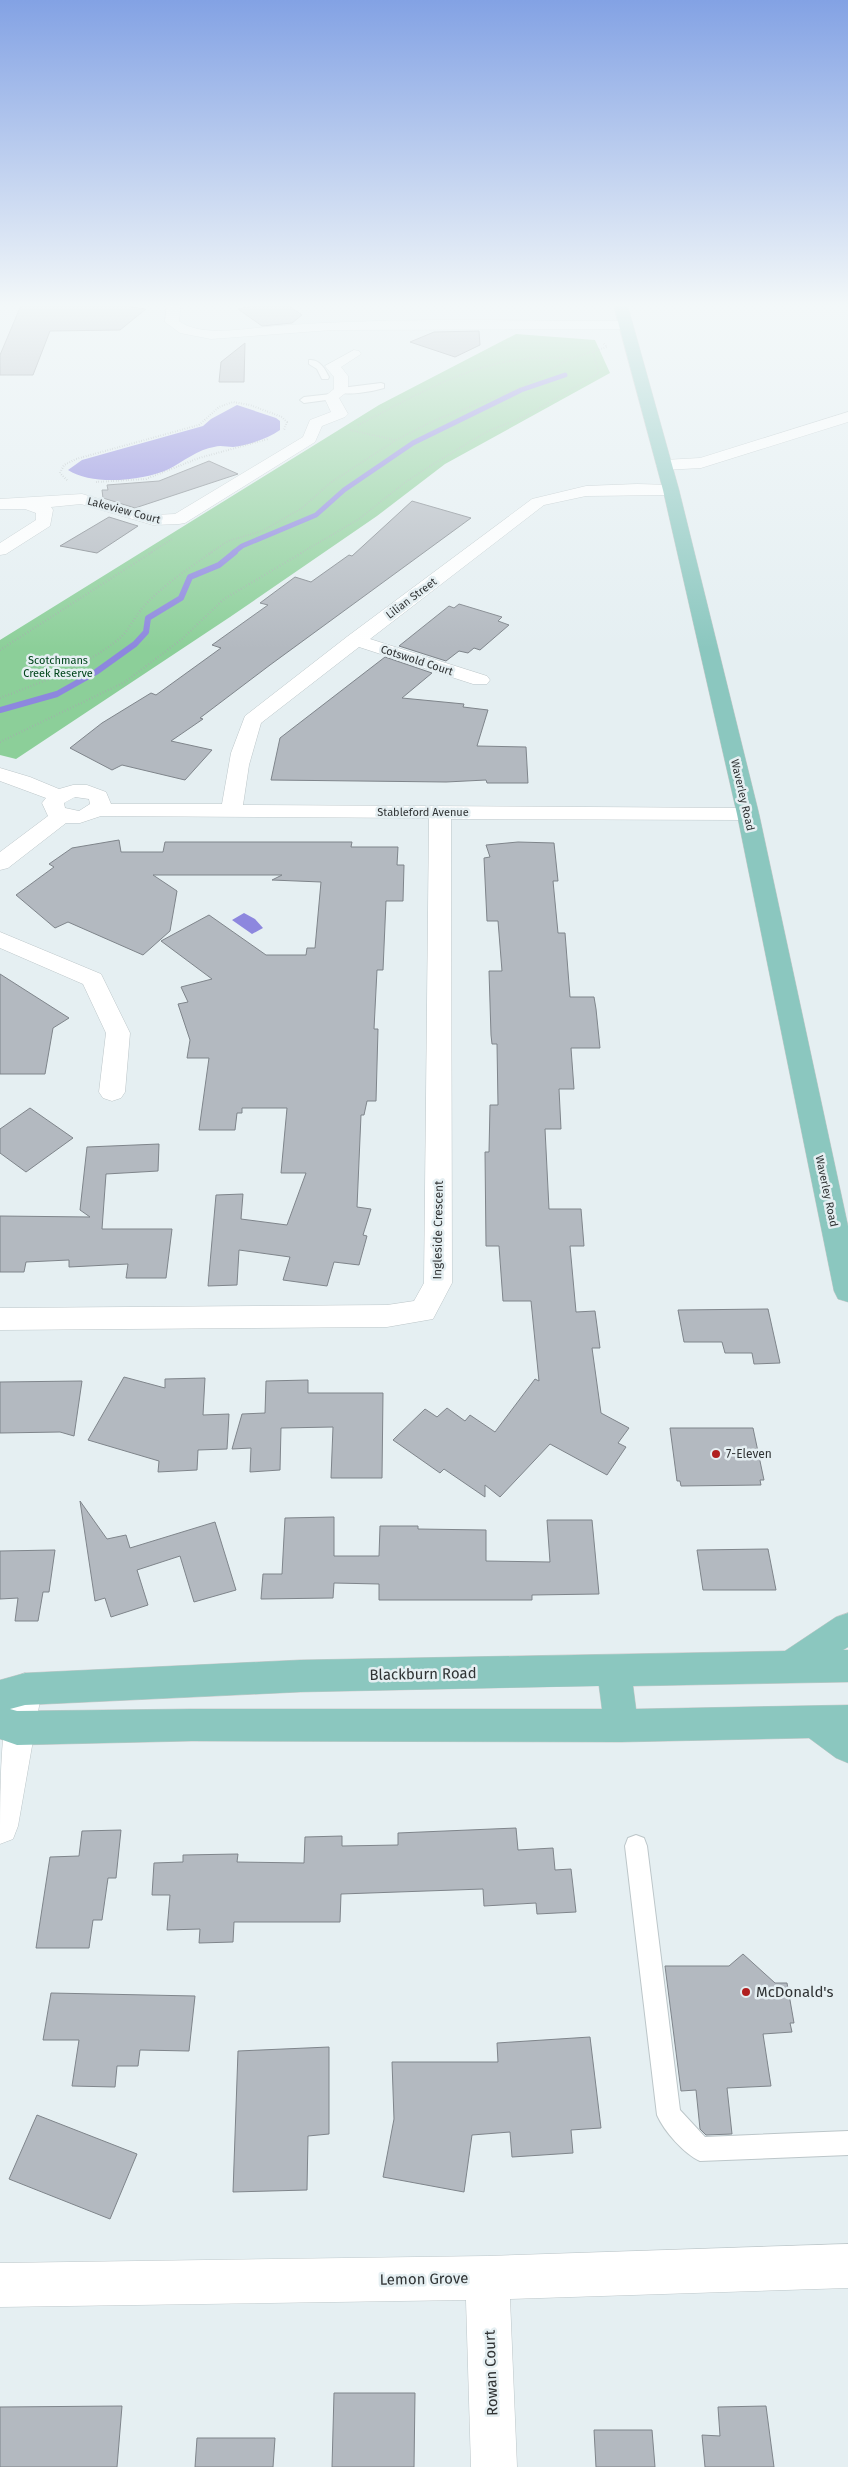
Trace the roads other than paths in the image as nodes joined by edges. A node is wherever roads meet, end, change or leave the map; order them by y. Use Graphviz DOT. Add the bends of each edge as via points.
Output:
graph roads {
  1 [pos="329,418"];
  2 [pos="651,418"];
  3 [pos="844,418"];
  4 [pos="664,466"];
  5 [pos="671,490"];
  6 [pos="0,504"];
  7 [pos="26,504"];
  8 [pos="0,550"];
  9 [pos="355,640"];
  10 [pos="480,680"];
  11 [pos="0,774"];
  12 [pos="60,806"];
  13 [pos="232,811"];
  14 [pos="440,812"];
  15 [pos="748,814"];
  16 [pos="0,862"];
  17 [pos="0,939"];
  18 [pos="112,1092"];
  19 [pos="848,1291"];
  20 [pos="0,1319"];
  21 [pos="848,1628"];
  22 [pos="848,1666"];
  23 [pos="789,1668"];
  24 [pos="614,1671"];
  25 [pos="191,1682"];
  26 [pos="12,1692"];
  27 [pos="832,1722"];
  28 [pos="191,1725"];
  29 [pos="9,1726"];
  30 [pos="621,1726"];
  31 [pos="848,1746"];
  32 [pos="0,1826"];
  33 [pos="636,1846"];
  34 [pos="848,2143"];
  35 [pos="848,2266"];
  36 [pos="487,2278"];
  37 [pos="0,2285"];
  38 [pos="494,2467"];
  1 -- 7 [label="street, Lakeview Court" via="315,423 310,439 179,519 153,520 82,499"];
  2 -- 4 [label="main road, Waverley Road"];
  3 -- 4 [label="street" via="701,463"];
  4 -- 5 [label="main road, Waverley Road"];
  5 -- 9 [label="street, Lilian Street" via="556,494 538,502"];
  5 -- 15 [label="main road, Waverley Road"];
  6 -- 7 [label="street"];
  7 -- 8 [label="street" via="45,510 44,522"];
  9 -- 10 [label="street, Cotswold Court"];
  9 -- 13 [label="street, Lilian Street" via="252,720 237,774"];
  11 -- 12 [label="street" via="23,780"];
  12 -- 13 [label="street, Stableford Avenue" via="73,791 94,793 101,800 97,810"];
  12 -- 16 [label="street"];
  13 -- 14 [label="street, Stableford Avenue"];
  14 -- 15 [label="street, Stableford Avenue"];
  14 -- 20 [label="street, Ingleside Crescent" via="438,1283 423,1311 387,1316"];
  15 -- 19 [label="main road, Waverley Road"];
  17 -- 18 [label="street" via="93,979 118,1033"];
  21 -- 23 [label="main road"];
  22 -- 23 [label="main road, Blackburn Road"];
  23 -- 24 [label="main road, Blackburn Road"];
  24 -- 25 [label="main road, Blackburn Road" via="300,1676"];
  24 -- 30 [label="main road"];
  25 -- 26 [label="main road, Blackburn Road"];
  25 -- 28 [label="main road"];
  26 -- 29 [label="street"];
  27 -- 30 [label="main road"];
  27 -- 31 [label="main road"];
  28 -- 29 [label="main road"];
  28 -- 30 [label="main road"];
  29 -- 32 [label="street"];
  33 -- 34 [label="lane" via="669,2115 700,2149"];
  35 -- 36 [label="street, Lemon Grove"];
  36 -- 37 [label="street, Lemon Grove"];
  36 -- 38 [label="street, Rowan Court"];
}
